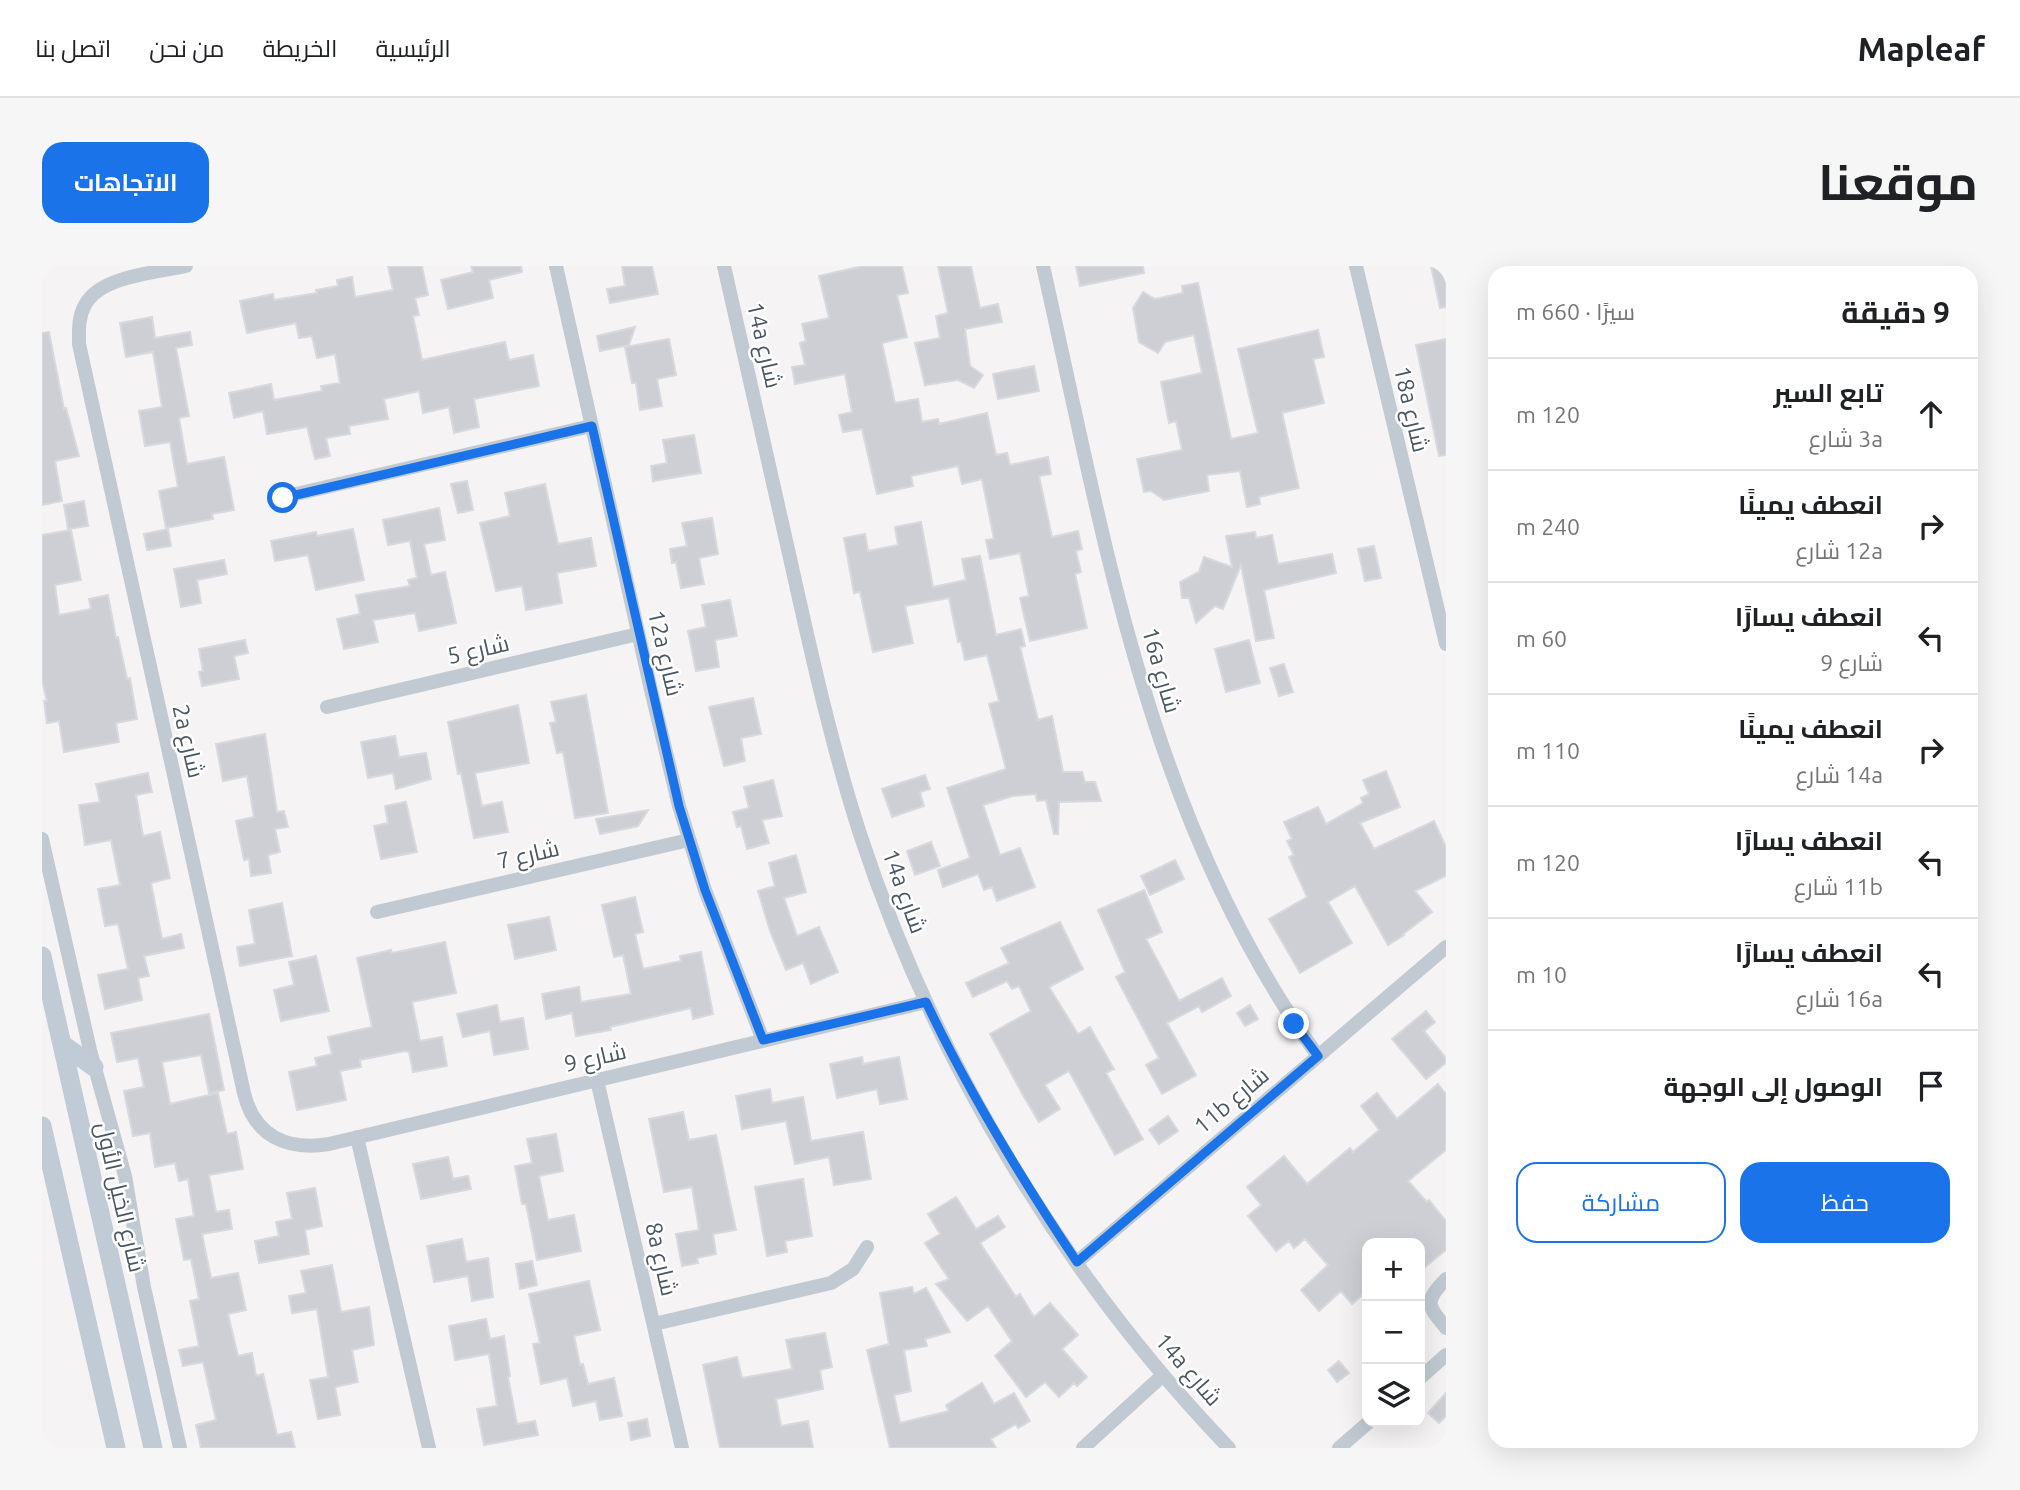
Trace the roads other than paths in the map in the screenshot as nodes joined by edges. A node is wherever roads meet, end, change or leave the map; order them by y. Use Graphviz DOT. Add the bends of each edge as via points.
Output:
graph roads {
  1 [pos="186,266"];
  2 [pos="556,266"];
  3 [pos="724,266"];
  4 [pos="1043,266"];
  5 [pos="1356,266"];
  6 [pos="592,426"];
  7 [pos="283,498"];
  8 [pos="638,635"];
  9 [pos="1446,644"];
  10 [pos="327,707"];
  11 [pos="42,839"];
  12 [pos="689,840"];
  13 [pos="377,912"];
  14 [pos="1446,947"];
  15 [pos="42,956"];
  16 [pos="926,1002"];
  17 [pos="763,1040"];
  18 [pos="62,1044"];
  19 [pos="1318,1056"];
  20 [pos="94,1067"];
  21 [pos="597,1080"];
  22 [pos="42,1126"];
  23 [pos="357,1137"];
  24 [pos="275,1138"];
  25 [pos="867,1247"];
  26 [pos="1077,1262"];
  27 [pos="1446,1279"];
  28 [pos="654,1324"];
  29 [pos="1446,1328"];
  30 [pos="1446,1355"];
  31 [pos="1425,1374"];
  32 [pos="1162,1376"];
  33 [pos="1363,1427"];
  34 [pos="116,1448"];
  35 [pos="153,1448"];
  36 [pos="180,1448"];
  37 [pos="429,1448"];
  38 [pos="682,1448"];
  39 [pos="1083,1448"];
  40 [pos="1229,1448"];
  41 [pos="1339,1448"];
  1 -- 24 [label="street, 2a شارع" via="102,287 84,306 79,344 247,1104 258,1124"];
  2 -- 6 [label="street, 12a شارع"];
  3 -- 16 [label="street, 14a شارع" via="836,752 877,881"];
  4 -- 19 [label="street, 16a شارع" via="1126,628 1170,771 1233,920 1272,990"];
  5 -- 9 [label="street, 18a شارع"];
  6 -- 7 [label="street"];
  6 -- 8 [label="street, 12a شارع"];
  8 -- 10 [label="street, شارع 5"];
  8 -- 12 [label="street, 12a شارع"];
  11 -- 20 [label="street"];
  12 -- 13 [label="street, شارع 7"];
  12 -- 17 [label="street, 12a شارع"];
  14 -- 19 [label="street, 11b شارع"];
  15 -- 18 [label="main road, شارع الخيل الأول"];
  16 -- 17 [label="street, شارع 9"];
  16 -- 26 [label="street, 14a شارع" via="998,1139"];
  17 -- 21 [label="street, شارع 9"];
  18 -- 20 [label="main road"];
  18 -- 35 [label="main road, شارع الخيل الأول"];
  19 -- 26 [label="street, 11b شارع"];
  20 -- 36 [label="street" via="125,1175"];
  21 -- 23 [label="street, شارع 9"];
  21 -- 28 [label="street, 8a شارع"];
  22 -- 34 [label="main road"];
  23 -- 24 [label="street, شارع 9" via="315,1146"];
  23 -- 37 [label="street"];
  25 -- 28 [label="street" via="853,1269 831,1283"];
  26 -- 32 [label="street, 14a شارع"];
  27 -- 29 [label="street" via="1429,1301"];
  28 -- 38 [label="street, 8a شارع"];
  30 -- 31 [label="street"];
  32 -- 39 [label="street"];
  32 -- 40 [label="street, 14a شارع"];
  33 -- 41 [label="street"];
}
